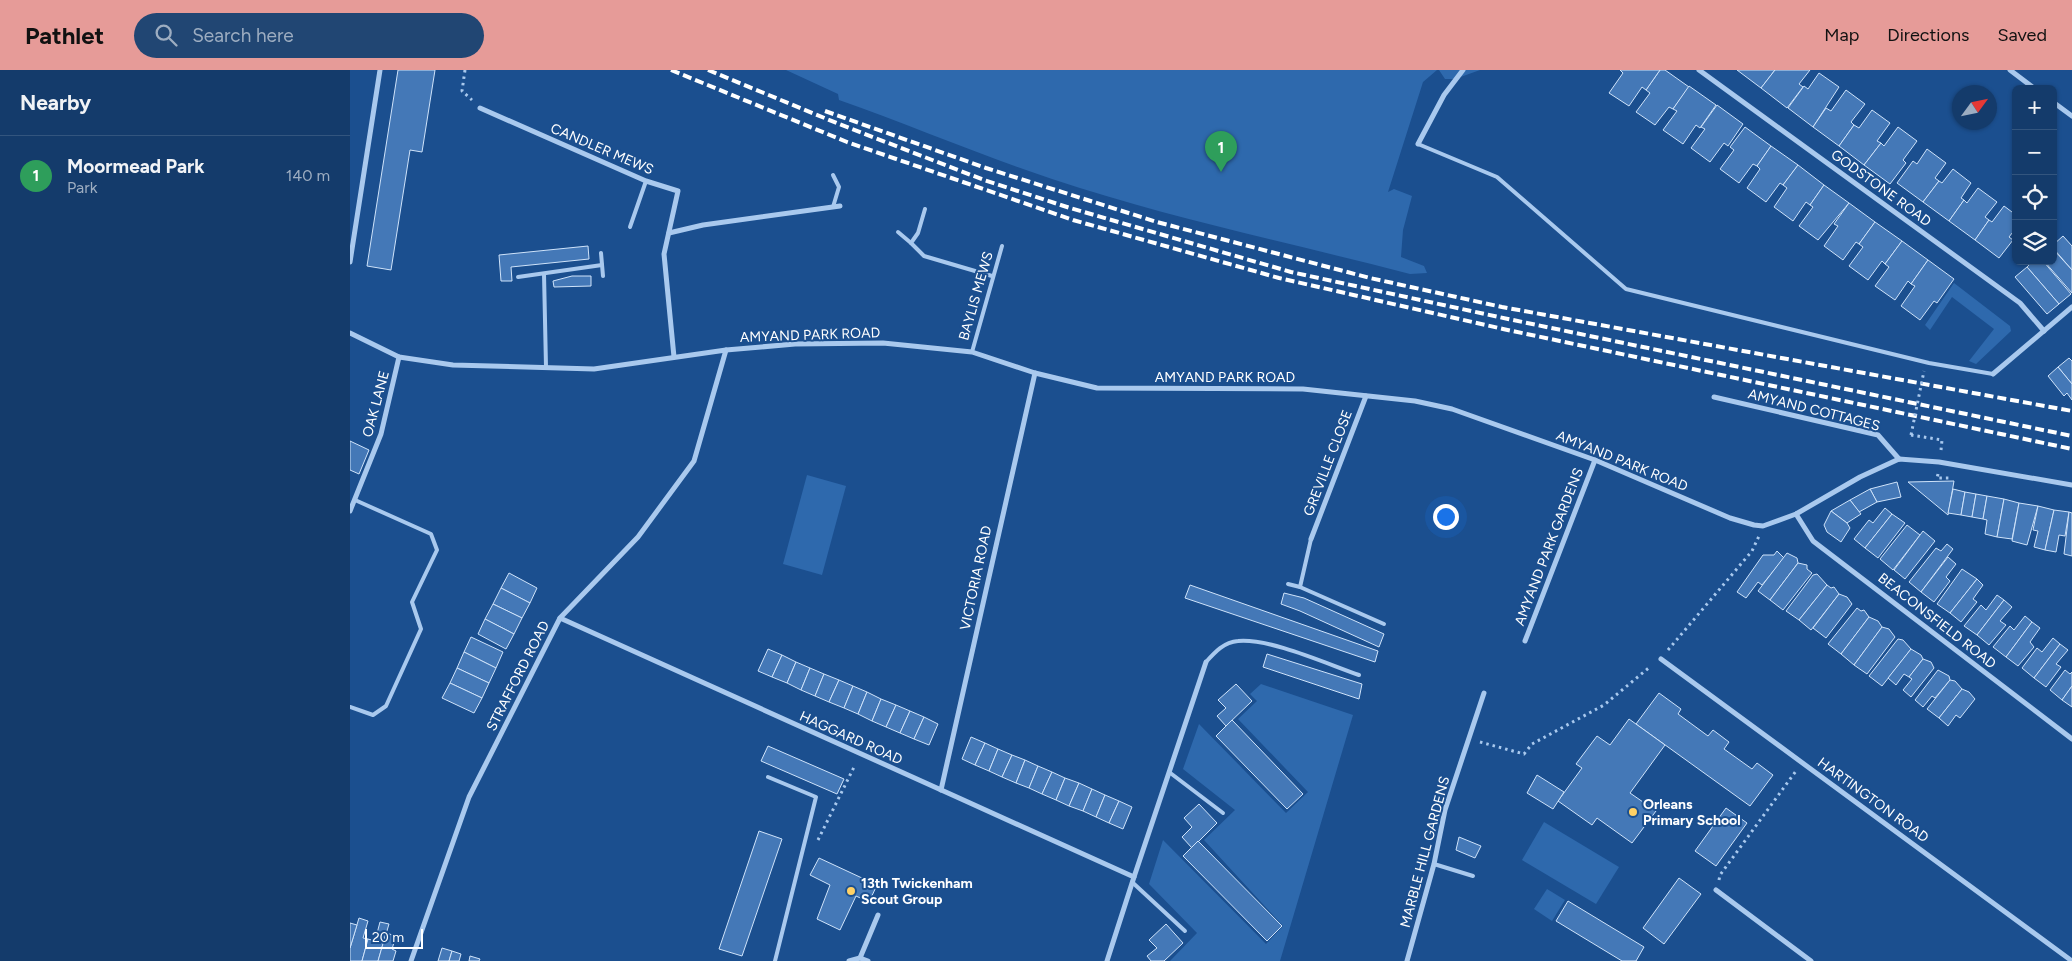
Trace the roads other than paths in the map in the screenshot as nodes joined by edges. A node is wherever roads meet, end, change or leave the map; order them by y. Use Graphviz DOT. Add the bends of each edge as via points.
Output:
graph roads {
  1 [pos="380,70"];
  2 [pos="1463,70"];
  3 [pos="1699,70"];
  4 [pos="2010,70"];
  5 [pos="2030,85"];
  6 [pos="2057,105"];
  7 [pos="480,108"];
  8 [pos="2072,116"];
  9 [pos="1418,144"];
  10 [pos="833,175"];
  11 [pos="646,181"];
  12 [pos="840,206"];
  13 [pos="833,207"];
  14 [pos="925,209"];
  15 [pos="630,226"];
  16 [pos="898,232"];
  17 [pos="669,233"];
  18 [pos="911,243"];
  19 [pos="1002,246"];
  20 [pos="600,253"];
  21 [pos="350,262"];
  22 [pos="602,265"];
  23 [pos="544,274"];
  24 [pos="603,276"];
  25 [pos="992,276"];
  26 [pos="518,277"];
  27 [pos="2072,307"];
  28 [pos="2044,331"];
  29 [pos="350,333"];
  30 [pos="726,350"];
  31 [pos="972,352"];
  32 [pos="400,357"];
  33 [pos="674,357"];
  34 [pos="546,367"];
  35 [pos="1035,372"];
  36 [pos="1993,374"];
  37 [pos="1366,396"];
  38 [pos="1714,397"];
  39 [pos="1899,459"];
  40 [pos="1595,460"];
  41 [pos="2072,485"];
  42 [pos="352,499"];
  43 [pos="350,511"];
  44 [pos="1796,514"];
  45 [pos="1311,539"];
  46 [pos="1288,584"];
  47 [pos="1300,587"];
  48 [pos="560,618"];
  49 [pos="1384,624"];
  50 [pos="1525,641"];
  51 [pos="1661,658"];
  52 [pos="1206,662"];
  53 [pos="1359,675"];
  54 [pos="1484,693"];
  55 [pos="350,707"];
  56 [pos="2072,740"];
  57 [pos="1169,772"];
  58 [pos="768,777"];
  59 [pos="941,790"];
  60 [pos="1223,813"];
  61 [pos="1434,864"];
  62 [pos="1473,876"];
  63 [pos="1133,880"];
  64 [pos="1716,890"];
  65 [pos="878,915"];
  66 [pos="1185,931"];
  67 [pos="860,958"];
  68 [pos="411,961"];
  69 [pos="775,961"];
  70 [pos="849,961"];
  71 [pos="868,961"];
  72 [pos="1107,961"];
  73 [pos="1407,961"];
  74 [pos="1811,961"];
  75 [pos="2072,961"];
  1 -- 21 [label="street"];
  2 -- 9 [label="street" via="1444,95"];
  3 -- 28 [label="street, GODSTONE ROAD" via="2020,304"];
  4 -- 5 [label="street"];
  6 -- 8 [label="street"];
  7 -- 11 [label="street, CANDLER MEWS"];
  9 -- 36 [label="lane" via="1497,177 1626,289 1929,363"];
  10 -- 13 [label="lane" via="839,188"];
  11 -- 15 [label="lane"];
  11 -- 17 [label="street, CANDLER MEWS" via="678,191"];
  12 -- 13 [label="street"];
  13 -- 17 [label="street" via="703,225"];
  14 -- 18 [label="lane" via="918,234"];
  16 -- 18 [label="lane"];
  17 -- 33 [label="street, CANDLER MEWS" via="664,254"];
  18 -- 25 [label="lane" via="924,256"];
  19 -- 25 [label="lane, BAYLIS MEWS"];
  20 -- 22 [label="lane"];
  22 -- 23 [label="lane"];
  22 -- 24 [label="lane"];
  23 -- 26 [label="lane"];
  23 -- 34 [label="lane"];
  25 -- 31 [label="lane, BAYLIS MEWS"];
  27 -- 28 [label="street"];
  28 -- 36 [label="street"];
  29 -- 32 [label="street, AMYAND PARK ROAD"];
  30 -- 31 [label="street, AMYAND PARK ROAD" via="795,344 883,343"];
  30 -- 33 [label="street, AMYAND PARK ROAD"];
  30 -- 48 [label="street, STRAFFORD ROAD" via="694,461 638,537"];
  31 -- 35 [label="street, AMYAND PARK ROAD"];
  32 -- 34 [label="street, AMYAND PARK ROAD" via="453,365"];
  32 -- 42 [label="street, OAK LANE" via="381,434"];
  33 -- 34 [label="street, AMYAND PARK ROAD" via="594,369"];
  35 -- 37 [label="street, AMYAND PARK ROAD" via="1097,388 1303,389"];
  35 -- 59 [label="street, VICTORIA ROAD"];
  37 -- 40 [label="street, AMYAND PARK ROAD" via="1452,409"];
  37 -- 45 [label="street, GREVILLE CLOSE"];
  38 -- 39 [label="street, AMYAND COTTAGES" via="1878,435"];
  39 -- 41 [label="street" via="1964,465"];
  39 -- 44 [label="street"];
  40 -- 44 [label="street, AMYAND PARK ROAD" via="1730,518 1763,526"];
  40 -- 50 [label="street, AMYAND PARK GARDENS"];
  42 -- 43 [label="street, OAK LANE"];
  42 -- 55 [label="lane" via="431,534 437,550 412,602 421,629 386,706 373,715"];
  44 -- 56 [label="street, BEACONSFIELD ROAD" via="1813,541"];
  45 -- 47 [label="lane"];
  46 -- 47 [label="lane"];
  47 -- 49 [label="lane"];
  48 -- 59 [label="street, HAGGARD ROAD"];
  48 -- 68 [label="street, STRAFFORD ROAD" via="469,797"];
  51 -- 75 [label="street, HARTINGTON ROAD"];
  52 -- 53 [label="lane" via="1219,648 1236,641 1258,642"];
  52 -- 57 [label="street"];
  54 -- 61 [label="street, MARBLE HILL GARDENS" via="1445,810"];
  57 -- 60 [label="lane"];
  57 -- 63 [label="street"];
  58 -- 69 [label="lane" via="816,797"];
  59 -- 63 [label="street, HAGGARD ROAD"];
  61 -- 62 [label="lane"];
  61 -- 73 [label="street, MARBLE HILL GARDENS"];
  63 -- 66 [label="lane"];
  63 -- 72 [label="street"];
  64 -- 74 [label="street"];
  65 -- 67 [label="street"];
  67 -- 70 [label="street"];
  67 -- 71 [label="street"];
}
